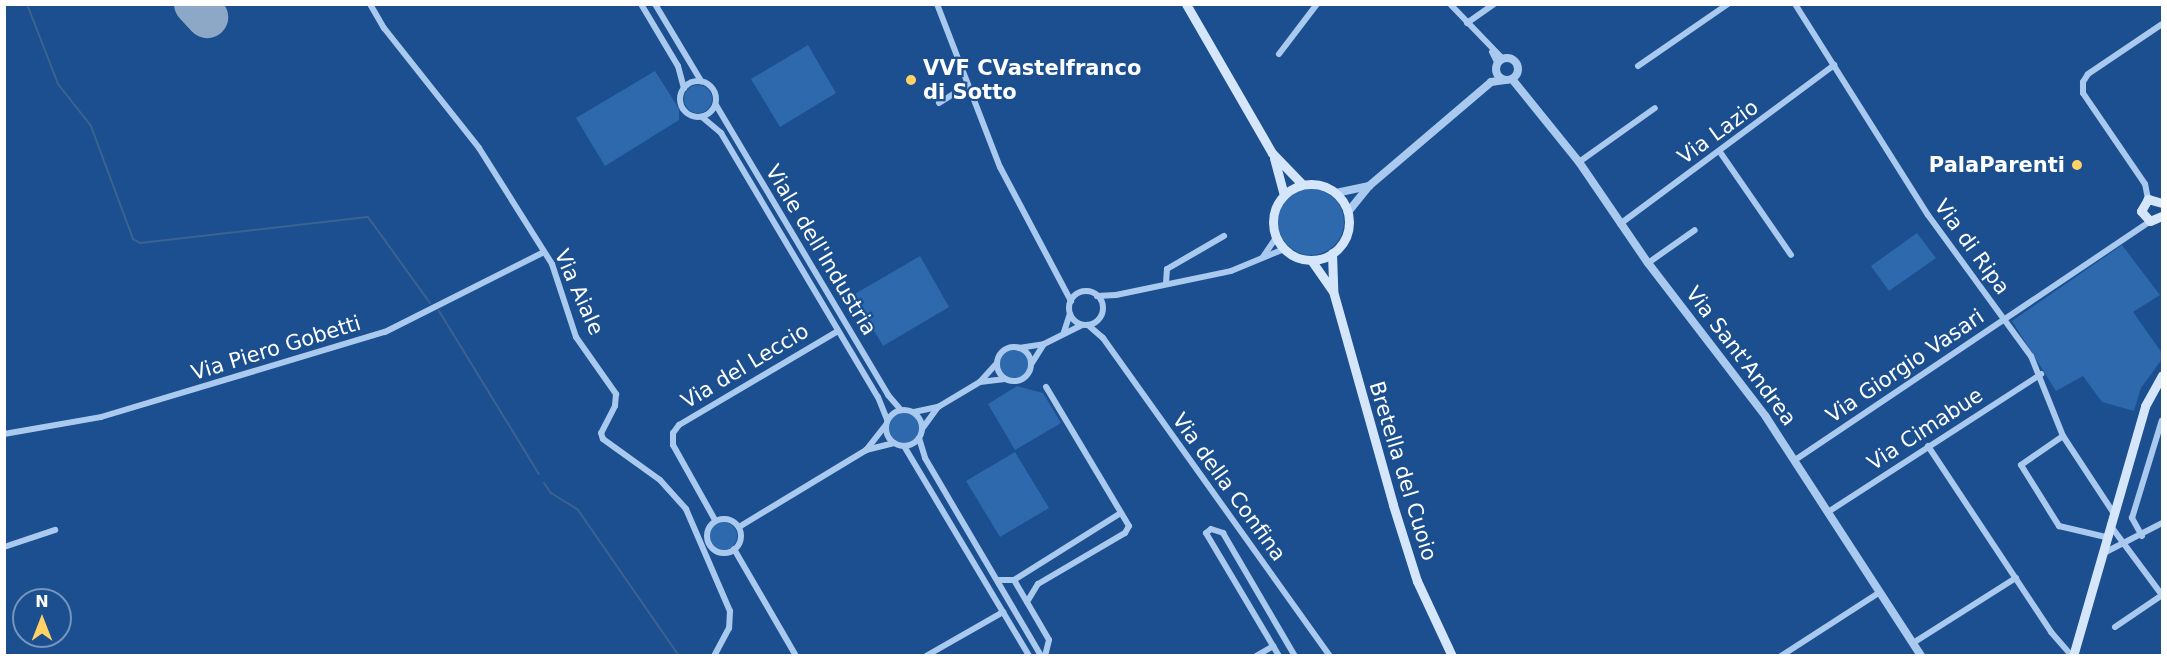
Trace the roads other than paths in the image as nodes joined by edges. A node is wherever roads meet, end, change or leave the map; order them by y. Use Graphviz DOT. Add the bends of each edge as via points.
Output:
graph roads {
  1 [pos="370,4"];
  2 [pos="641,4"];
  3 [pos="655,4"];
  4 [pos="937,4"];
  5 [pos="1186,4"];
  6 [pos="1317,4"];
  7 [pos="1450,4"];
  8 [pos="1494,4"];
  9 [pos="1795,4"];
  10 [pos="1727,5"];
  11 [pos="1467,23"];
  12 [pos="2163,24"];
  13 [pos="1279,54"];
  14 [pos="1499,64"];
  15 [pos="1834,65"];
  16 [pos="1638,66"];
  17 [pos="1511,77"];
  18 [pos="700,81"];
  19 [pos="1491,82"];
  20 [pos="968,85"];
  21 [pos="684,88"];
  22 [pos="939,103"];
  23 [pos="716,105"];
  24 [pos="1655,108"];
  25 [pos="702,117"];
  26 [pos="1720,152"];
  27 [pos="1272,153"];
  28 [pos="1579,162"];
  29 [pos="1302,184"];
  30 [pos="1369,186"];
  31 [pos="1336,193"];
  32 [pos="1284,195"];
  33 [pos="2148,199"];
  34 [pos="2163,203"];
  35 [pos="1348,212"];
  36 [pos="2153,219"];
  37 [pos="1620,224"];
  38 [pos="1695,230"];
  39 [pos="2163,230"];
  40 [pos="1224,236"];
  41 [pos="1276,238"];
  42 [pos="1284,249"];
  43 [pos="544,252"];
  44 [pos="1332,253"];
  45 [pos="1791,255"];
  46 [pos="1262,258"];
  47 [pos="1311,260"];
  48 [pos="1648,263"];
  49 [pos="1166,283"];
  50 [pos="1064,285"];
  51 [pos="1333,291"];
  52 [pos="1082,292"];
  53 [pos="1116,295"];
  54 [pos="1097,296"];
  55 [pos="1071,301"];
  56 [pos="1102,306"];
  57 [pos="1070,314"];
  58 [pos="1098,319"];
  59 [pos="2004,319"];
  60 [pos="1085,324"];
  61 [pos="838,331"];
  62 [pos="1064,332"];
  63 [pos="1102,338"];
  64 [pos="1044,344"];
  65 [pos="1019,348"];
  66 [pos="997,363"];
  67 [pos="1032,363"];
  68 [pos="2040,374"];
  69 [pos="2163,375"];
  70 [pos="1005,379"];
  71 [pos="980,382"];
  72 [pos="1046,387"];
  73 [pos="938,407"];
  74 [pos="901,410"];
  75 [pos="914,412"];
  76 [pos="2163,420"];
  77 [pos="886,422"];
  78 [pos="922,430"];
  79 [pos="4,434"];
  80 [pos="2063,436"];
  81 [pos="919,438"];
  82 [pos="894,443"];
  83 [pos="903,446"];
  84 [pos="1928,446"];
  85 [pos="866,450"];
  86 [pos="1795,460"];
  87 [pos="1828,512"];
  88 [pos="2113,512"];
  89 [pos="1121,513"];
  90 [pos="715,520"];
  91 [pos="2163,524"];
  92 [pos="2110,525"];
  93 [pos="739,527"];
  94 [pos="55,530"];
  95 [pos="2142,536"];
  96 [pos="2106,537"];
  97 [pos="2124,546"];
  98 [pos="4,547"];
  99 [pos="734,549"];
  100 [pos="2101,555"];
  101 [pos="2016,578"];
  102 [pos="998,580"];
  103 [pos="1014,580"];
  104 [pos="1880,592"];
  105 [pos="2163,595"];
  106 [pos="1027,602"];
  107 [pos="1003,612"];
  108 [pos="2115,627"];
  109 [pos="1913,643"];
  110 [pos="1273,646"];
  111 [pos="714,656"];
  112 [pos="796,656"];
  113 [pos="926,656"];
  114 [pos="1029,656"];
  115 [pos="1043,656"];
  116 [pos="1257,656"];
  117 [pos="1279,656"];
  118 [pos="1295,656"];
  119 [pos="1330,656"];
  120 [pos="1452,656"];
  121 [pos="1781,656"];
  122 [pos="1921,656"];
  123 [pos="2073,656"];
  1 -- 43 [label="street, Via Aiale" via="384,28 479,148"];
  2 -- 21 [label="street, Viale dell'Industria" via="678,66"];
  3 -- 18 [label="street, Viale dell'Industria"];
  4 -- 20 [label="street"];
  5 -- 27 [label="main road"];
  6 -- 13 [label="street"];
  7 -- 11 [label="street"];
  8 -- 11 [label="street"];
  9 -- 15 [label="street, Via di Ripa"];
  10 -- 16 [label="street"];
  11 -- 14 [label="street"];
  12 -- 33 [label="street" via="2088,74 2083,82 2083,93 2145,184"];
  14 -- 17 [label="street"];
  14 -- 17 [label="street" via="1514,61"];
  14 -- 19 [label="street"];
  15 -- 26 [label="street, Via Lazio"];
  15 -- 59 [label="street, Via di Ripa" via="1928,215"];
  17 -- 19 [label="street"];
  17 -- 28 [label="street, Via Sant'Andrea"];
  18 -- 21 [label="street"];
  18 -- 23 [label="street, Viale dell'Industria" via="712,88"];
  19 -- 30 [label="street"];
  20 -- 22 [label="street"];
  20 -- 50 [label="street" via="1000,166"];
  21 -- 25 [label="street, Viale dell'Industria" via="680,96 683,109 689,115"];
  23 -- 25 [label="street"];
  23 -- 74 [label="street, Viale dell'Industria" via="888,395"];
  24 -- 28 [label="street"];
  25 -- 61 [label="street, Viale dell'Industria" via="721,133"];
  26 -- 37 [label="street, Via Lazio"];
  26 -- 45 [label="street"];
  27 -- 29 [label="main road"];
  27 -- 32 [label="main road"];
  28 -- 37 [label="street, Via Sant'Andrea"];
  29 -- 31 [label="main road" via="1320,184"];
  29 -- 32 [label="main road"];
  30 -- 31 [label="street"];
  30 -- 35 [label="street"];
  31 -- 35 [label="main road"];
  32 -- 41 [label="main road" via="1273,218"];
  33 -- 34 [label="main road"];
  33 -- 36 [label="main road" via="2141,207"];
  35 -- 44 [label="main road" via="1348,232"];
  36 -- 39 [label="main road"];
  36 -- 59 [label="street, Via Giorgio Vasari"];
  37 -- 48 [label="street, Via Sant'Andrea"];
  38 -- 48 [label="street"];
  40 -- 49 [label="street" via="1167,269"];
  41 -- 42 [label="main road"];
  41 -- 46 [label="street"];
  42 -- 46 [label="street"];
  42 -- 47 [label="main road"];
  43 -- 79 [label="street, Via Piero Gobetti" via="385,332 101,417"];
  43 -- 111 [label="street, Via Aiale" via="561,285 576,337 616,394 615,406 601,433 603,439 675,494 697,532 731,618"];
  44 -- 47 [label="main road"];
  44 -- 51 [label="main road, Bretella del Cuoio"];
  46 -- 49 [label="street" via="1231,272"];
  47 -- 51 [label="main road, Bretella del Cuoio"];
  48 -- 86 [label="street, Via Sant'Andrea" via="1741,381"];
  49 -- 53 [label="street"];
  50 -- 52 [label="street"];
  50 -- 55 [label="street"];
  51 -- 120 [label="main road, Bretella del Cuoio" via="1414,570"];
  52 -- 54 [label="street"];
  52 -- 55 [label="street"];
  53 -- 54 [label="street"];
  53 -- 56 [label="street"];
  54 -- 56 [label="street"];
  55 -- 57 [label="street"];
  56 -- 58 [label="street, Via della Confina"];
  57 -- 60 [label="street, Via della Confina"];
  57 -- 62 [label="street"];
  58 -- 60 [label="street"];
  58 -- 63 [label="street, Via della Confina"];
  59 -- 68 [label="street, Via di Ripa"];
  59 -- 86 [label="street, Via Giorgio Vasari"];
  60 -- 62 [label="street"];
  60 -- 63 [label="street, Via della Confina"];
  61 -- 77 [label="street, Viale dell'Industria"];
  61 -- 90 [label="street, Via del Leccio" via="679,425 673,433 673,445"];
  62 -- 64 [label="street"];
  63 -- 119 [label="street, Via della Confina"];
  64 -- 65 [label="street"];
  64 -- 67 [label="street"];
  65 -- 66 [label="street" via="1004,351"];
  65 -- 67 [label="street" via="1028,353"];
  66 -- 70 [label="street"];
  66 -- 71 [label="street"];
  67 -- 70 [label="street" via="1023,379"];
  68 -- 80 [label="street, Via di Ripa"];
  68 -- 84 [label="street, Via Cimabue"];
  69 -- 88 [label="main road" via="2145,406"];
  70 -- 71 [label="street"];
  71 -- 73 [label="street"];
  72 -- 89 [label="street"];
  73 -- 75 [label="street"];
  73 -- 78 [label="street"];
  74 -- 75 [label="street"];
  74 -- 77 [label="street"];
  75 -- 78 [label="street"];
  76 -- 95 [label="street" via="2132,518"];
  77 -- 82 [label="street, Viale dell'Industria"];
  77 -- 85 [label="street"];
  78 -- 81 [label="street"];
  80 -- 88 [label="street, Via di Ripa"];
  80 -- 96 [label="street" via="2021,465 2059,526"];
  81 -- 83 [label="street"];
  81 -- 102 [label="street" via="925,458"];
  82 -- 83 [label="street"];
  82 -- 85 [label="street"];
  83 -- 107 [label="street"];
  84 -- 87 [label="street, Via Cimabue"];
  84 -- 101 [label="street"];
  85 -- 93 [label="street"];
  86 -- 87 [label="street, Via Sant'Andrea"];
  87 -- 104 [label="street, Via Sant'Andrea"];
  88 -- 92 [label="main road"];
  89 -- 103 [label="street"];
  89 -- 106 [label="street" via="1129,526 1127,531 1042,581"];
  90 -- 93 [label="street" via="728,519"];
  90 -- 99 [label="street" via="707,531 709,545 721,553"];
  91 -- 95 [label="street"];
  92 -- 96 [label="main road"];
  92 -- 97 [label="street"];
  93 -- 99 [label="street" via="741,537"];
  94 -- 98 [label="street"];
  95 -- 97 [label="street"];
  96 -- 100 [label="main road"];
  97 -- 100 [label="street"];
  97 -- 105 [label="street"];
  99 -- 112 [label="street"];
  100 -- 123 [label="main road"];
  101 -- 109 [label="street"];
  101 -- 123 [label="street" via="2051,632"];
  102 -- 103 [label="street"];
  102 -- 115 [label="street"];
  103 -- 106 [label="street"];
  104 -- 109 [label="street, Via Sant'Andrea"];
  104 -- 121 [label="street"];
  105 -- 108 [label="street"];
  106 -- 115 [label="street" via="1049,640"];
  107 -- 113 [label="street"];
  107 -- 114 [label="street"];
  109 -- 122 [label="street, Via Sant'Andrea"];
  110 -- 116 [label="street"];
  110 -- 117 [label="street"];
  110 -- 118 [label="street" via="1206,533 1210,529 1223,533"];
}
